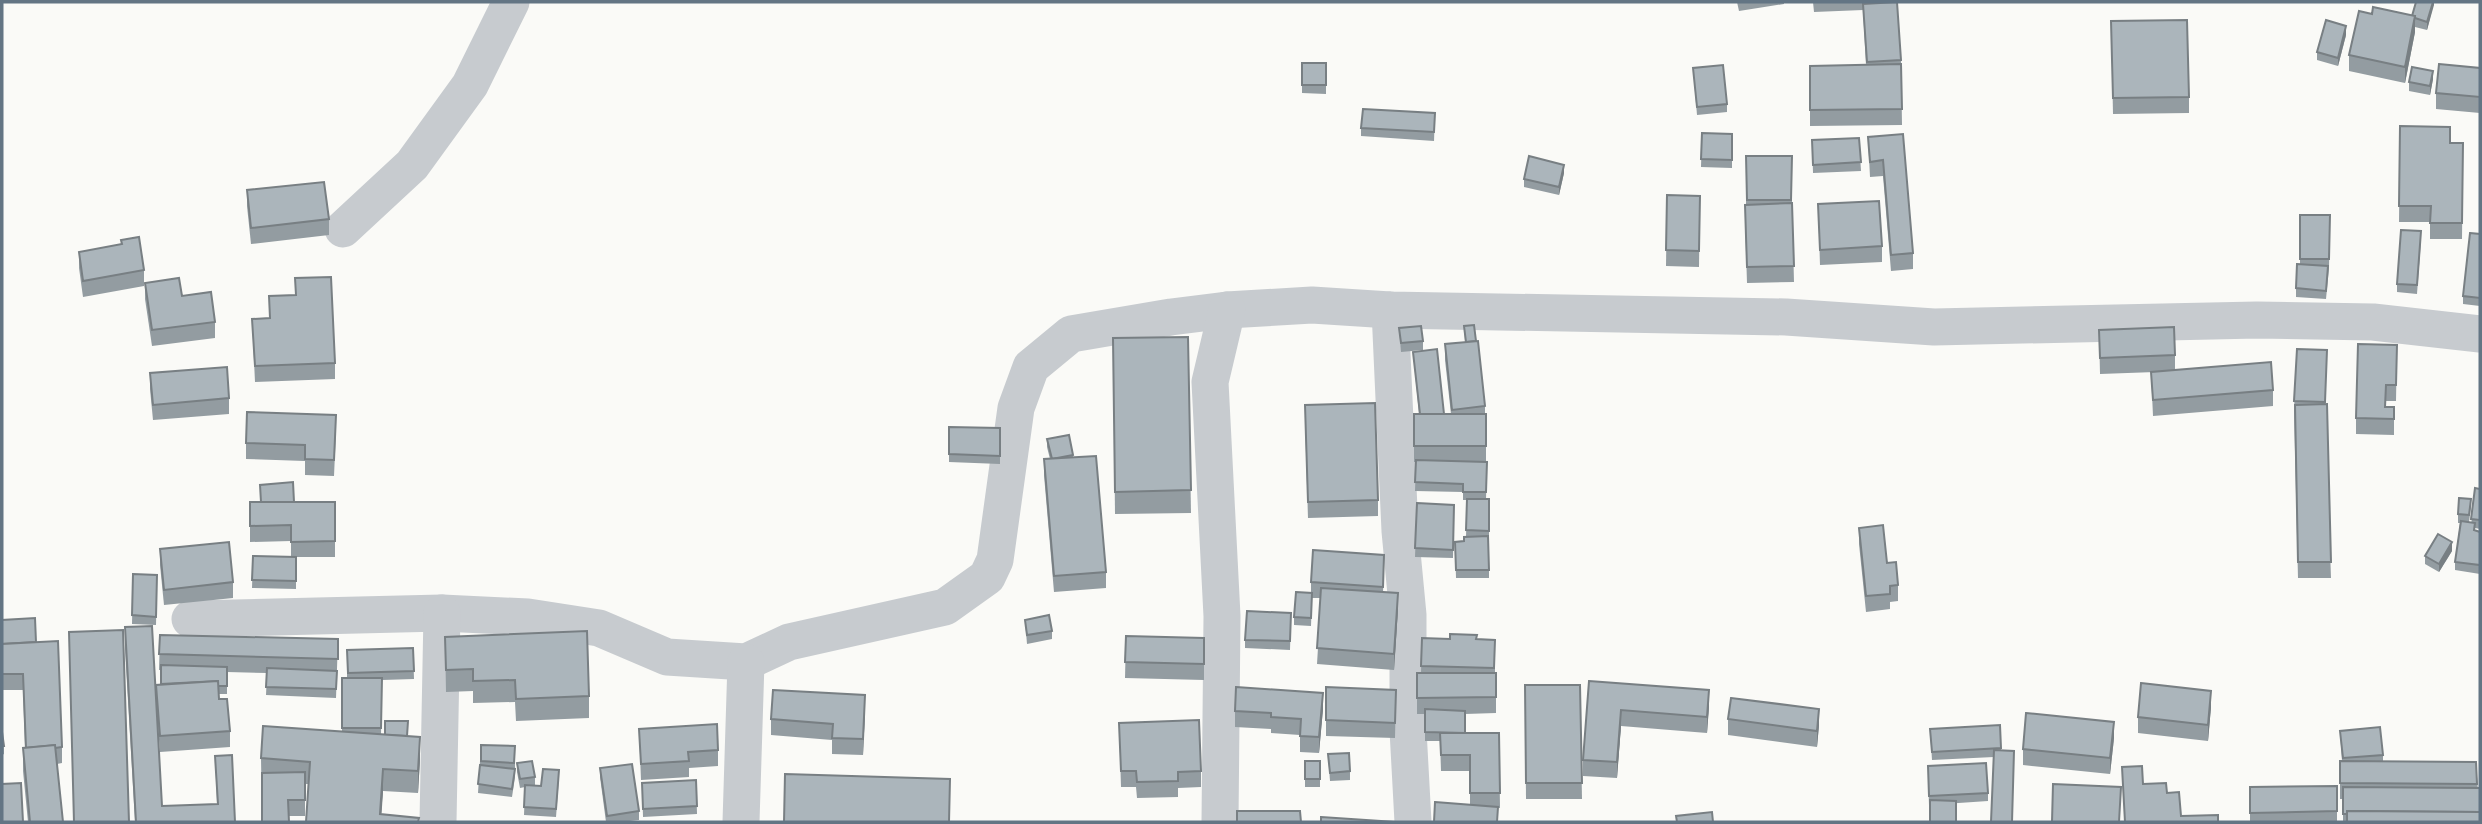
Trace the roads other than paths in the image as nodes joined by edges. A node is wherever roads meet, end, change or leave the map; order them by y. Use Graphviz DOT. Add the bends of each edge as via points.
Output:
graph roads {
  1 [pos="511,2"];
  2 [pos="344,229"];
  3 [pos="1227,310"];
  4 [pos="1390,310"];
  5 [pos="2480,334"];
  6 [pos="442,612"];
  7 [pos="190,619"];
  8 [pos="746,662"];
  9 [pos="438,822"];
  10 [pos="741,822"];
  11 [pos="1220,822"];
  12 [pos="1413,822"];
  1 -- 2 [label="street" via="470,85 412,165"];
  3 -- 4 [label="street" via="1312,305"];
  3 -- 8 [label="street" via="1071,334 1031,367 1016,408 995,560 987,578 969,592 945,607 789,642"];
  3 -- 11 [label="street" via="1210,382 1222,616"];
  4 -- 5 [label="street" via="1786,317 1934,327 2360,321"];
  4 -- 12 [label="street" via="1408,615"];
  6 -- 7 [label="street"];
  6 -- 8 [label="street" via="528,617 599,628 667,657"];
  6 -- 9 [label="street"];
  8 -- 10 [label="street"];
}
